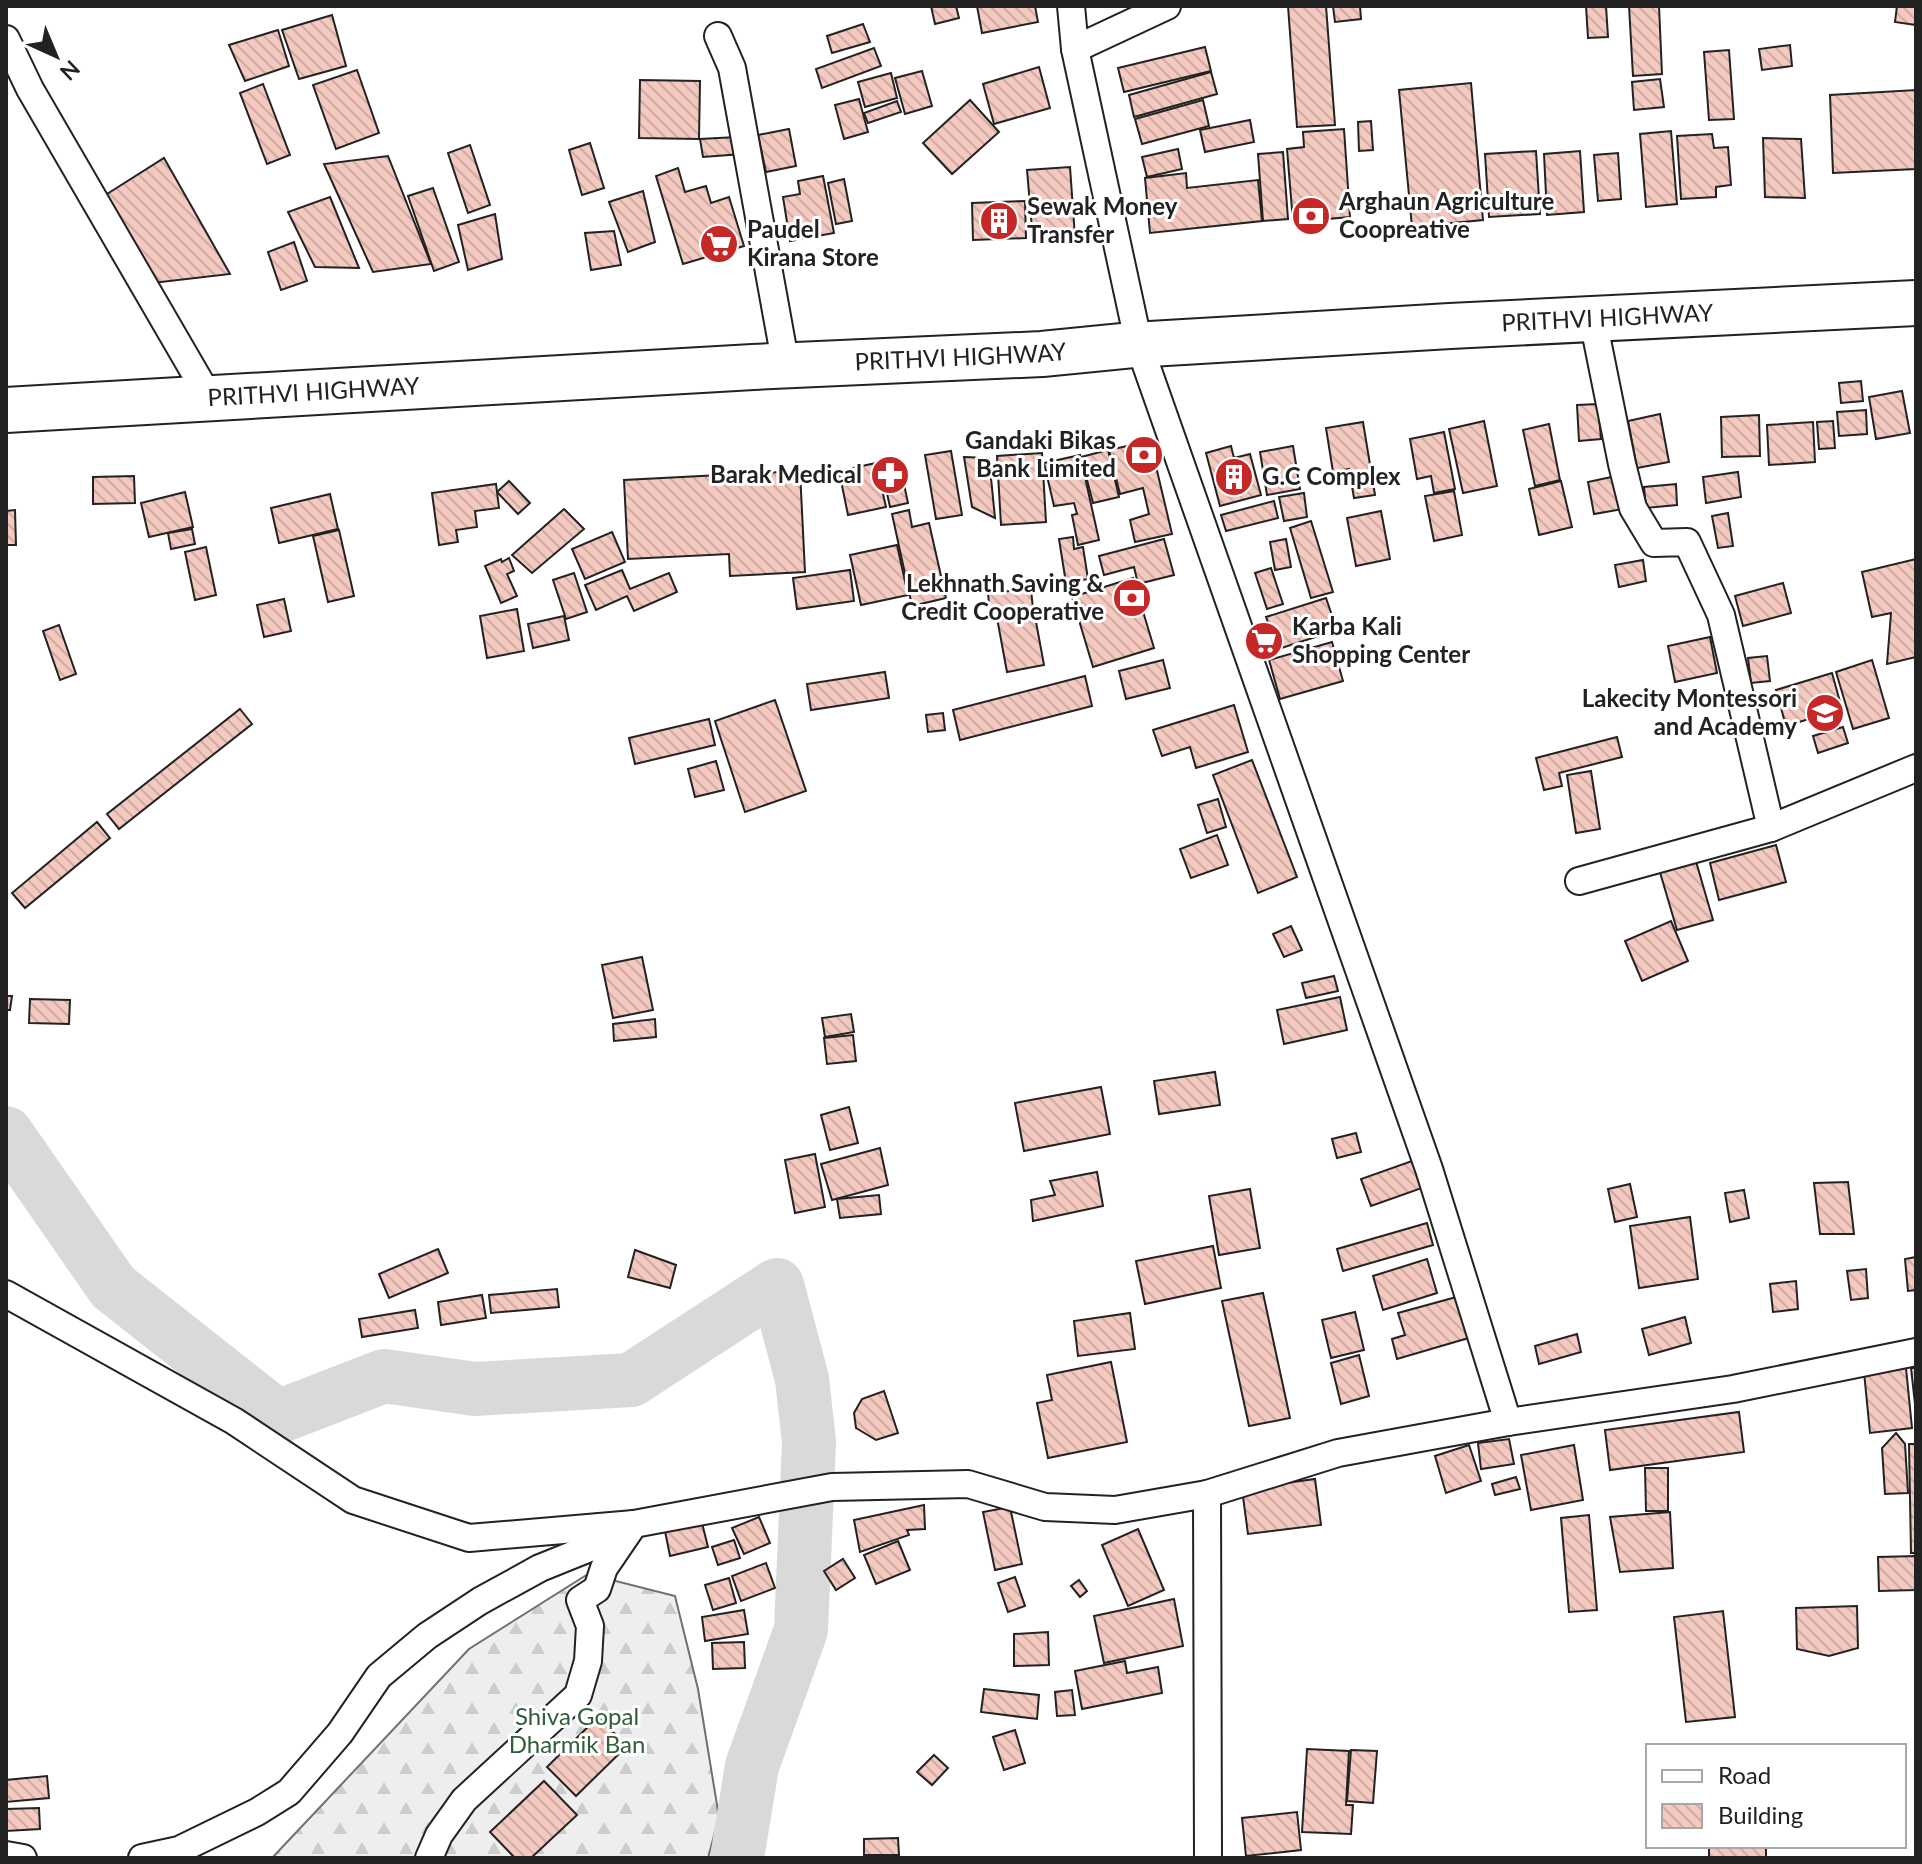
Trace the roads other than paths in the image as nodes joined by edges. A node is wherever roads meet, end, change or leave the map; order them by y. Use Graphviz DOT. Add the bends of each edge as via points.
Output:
graph roads {
  1 [pos="1071,6"];
  2 [pos="1167,6"];
  3 [pos="718,36"];
  4 [pos="6,39"];
  5 [pos="1075,49"];
  6 [pos="1916,303"];
  7 [pos="1593,320"];
  8 [pos="1139,345"];
  9 [pos="786,366"];
  10 [pos="210,399"];
  11 [pos="6,410"];
  12 [pos="1916,768"];
  13 [pos="1771,828"];
  14 [pos="1579,881"];
  15 [pos="6,1294"];
  16 [pos="1916,1352"];
  17 [pos="1508,1422"];
  18 [pos="1207,1494"];
  19 [pos="634,1524"];
  20 [pos="6,1855"];
  21 [pos="23,1858"];
  22 [pos="142,1858"];
  23 [pos="429,1858"];
  24 [pos="1208,1858"];
  1 -- 5 [label="street"];
  2 -- 5 [label="street"];
  3 -- 9 [label="street" via="732,68"];
  4 -- 10 [label="street"];
  5 -- 8 [label="street"];
  6 -- 7 [label="highway, PRITHVI HIGHWAY"];
  7 -- 8 [label="highway, PRITHVI HIGHWAY"];
  7 -- 13 [label="street" via="1633,508 1654,543 1687,542 1721,615"];
  8 -- 9 [label="highway, PRITHVI HIGHWAY"];
  8 -- 17 [label="street" via="1429,1169"];
  9 -- 10 [label="highway, PRITHVI HIGHWAY"];
  10 -- 11 [label="highway, PRITHVI HIGHWAY"];
  12 -- 13 [label="street"];
  13 -- 14 [label="street"];
  15 -- 19 [label="street" via="234,1421 353,1500 469,1538"];
  16 -- 17 [label="street" via="1733,1389"];
  17 -- 18 [label="street" via="1338,1453"];
  18 -- 19 [label="street" via="1115,1510 1045,1507 968,1484 832,1487"];
  18 -- 24 [label="street"];
  19 -- 22 [label="street" via="540,1568 427,1636 379,1676 340,1733 289,1792 179,1850"];
  19 -- 23 [label="street" via="604,1568 597,1589 580,1600 590,1626 588,1661 578,1695 464,1800"];
  20 -- 21 [label="street"];
}
